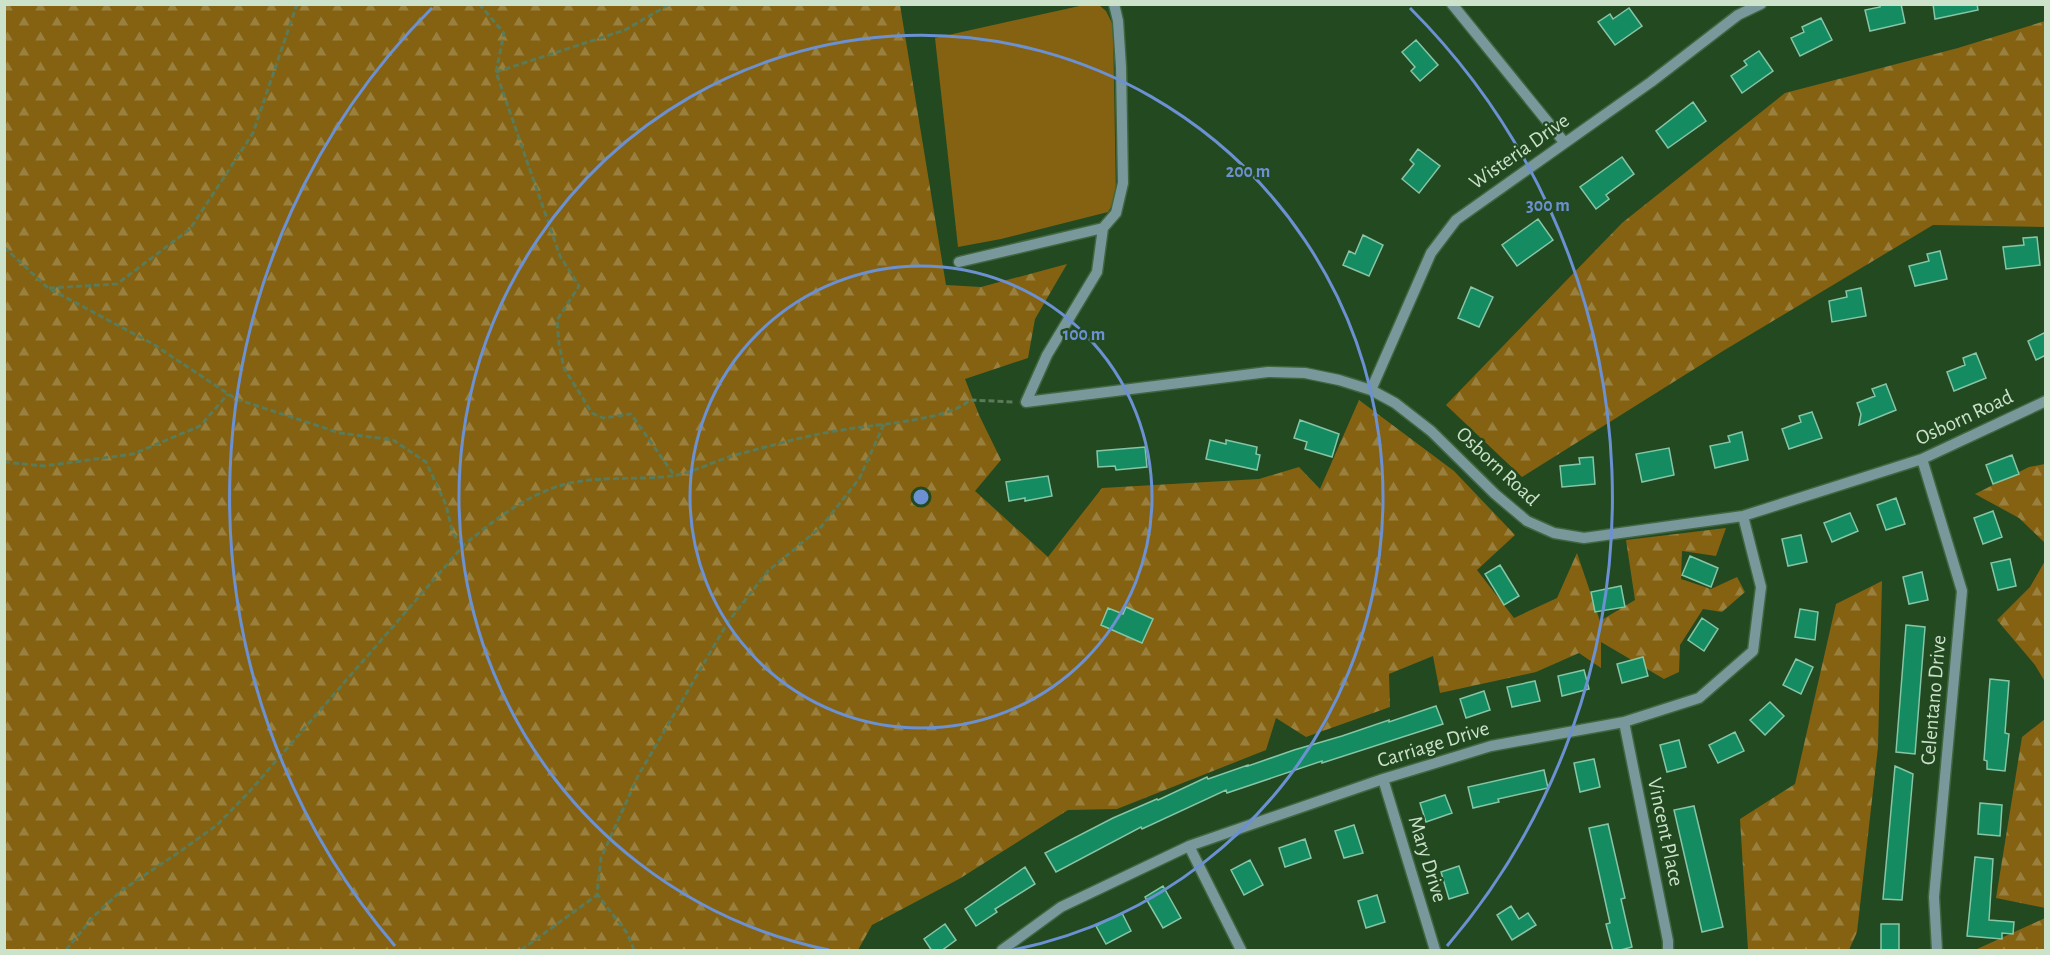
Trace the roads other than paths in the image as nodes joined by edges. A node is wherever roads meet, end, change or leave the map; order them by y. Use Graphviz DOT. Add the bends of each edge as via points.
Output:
graph roads {
  1 [pos="1113,4"];
  2 [pos="1452,4"];
  3 [pos="1761,4"];
  4 [pos="1564,142"];
  5 [pos="1102,228"];
  6 [pos="959,262"];
  7 [pos="1371,390"];
  8 [pos="2046,401"];
  9 [pos="1922,459"];
  10 [pos="1743,516"];
  11 [pos="1624,722"];
  12 [pos="1383,779"];
  13 [pos="1189,846"];
  14 [pos="1015,946"];
  15 [pos="1002,951"];
  16 [pos="1241,951"];
  17 [pos="1435,951"];
  18 [pos="1668,951"];
  19 [pos="1937,951"];
  1 -- 5 [label="street" via="1121,67 1124,183 1116,213"];
  2 -- 4 [label="street"];
  3 -- 4 [label="street, Wisteria Drive" via="1738,15"];
  4 -- 7 [label="street, Wisteria Drive" via="1456,220 1431,253"];
  5 -- 6 [label="street"];
  5 -- 7 [label="street, Osborn Road" via="1097,272 1047,355 1026,402 1268,372 1305,373"];
  7 -- 10 [label="street, Osborn Road" via="1412,414 1495,494 1527,521 1554,534 1584,538"];
  8 -- 9 [label="street, Osborn Road"];
  9 -- 10 [label="street, Osborn Road"];
  9 -- 19 [label="street, Celentano Drive" via="1962,591 1934,897"];
  10 -- 11 [label="street, Carriage Drive" via="1761,587 1753,651 1699,698"];
  11 -- 12 [label="street, Carriage Drive" via="1491,746"];
  11 -- 18 [label="street, Vincent Place"];
  12 -- 13 [label="street, Carriage Drive"];
  12 -- 17 [label="street, Mary Drive"];
  13 -- 14 [label="street, Carriage Drive" via="1061,908"];
  13 -- 16 [label="street"];
  14 -- 15 [label="street, Carriage Drive"];
}
